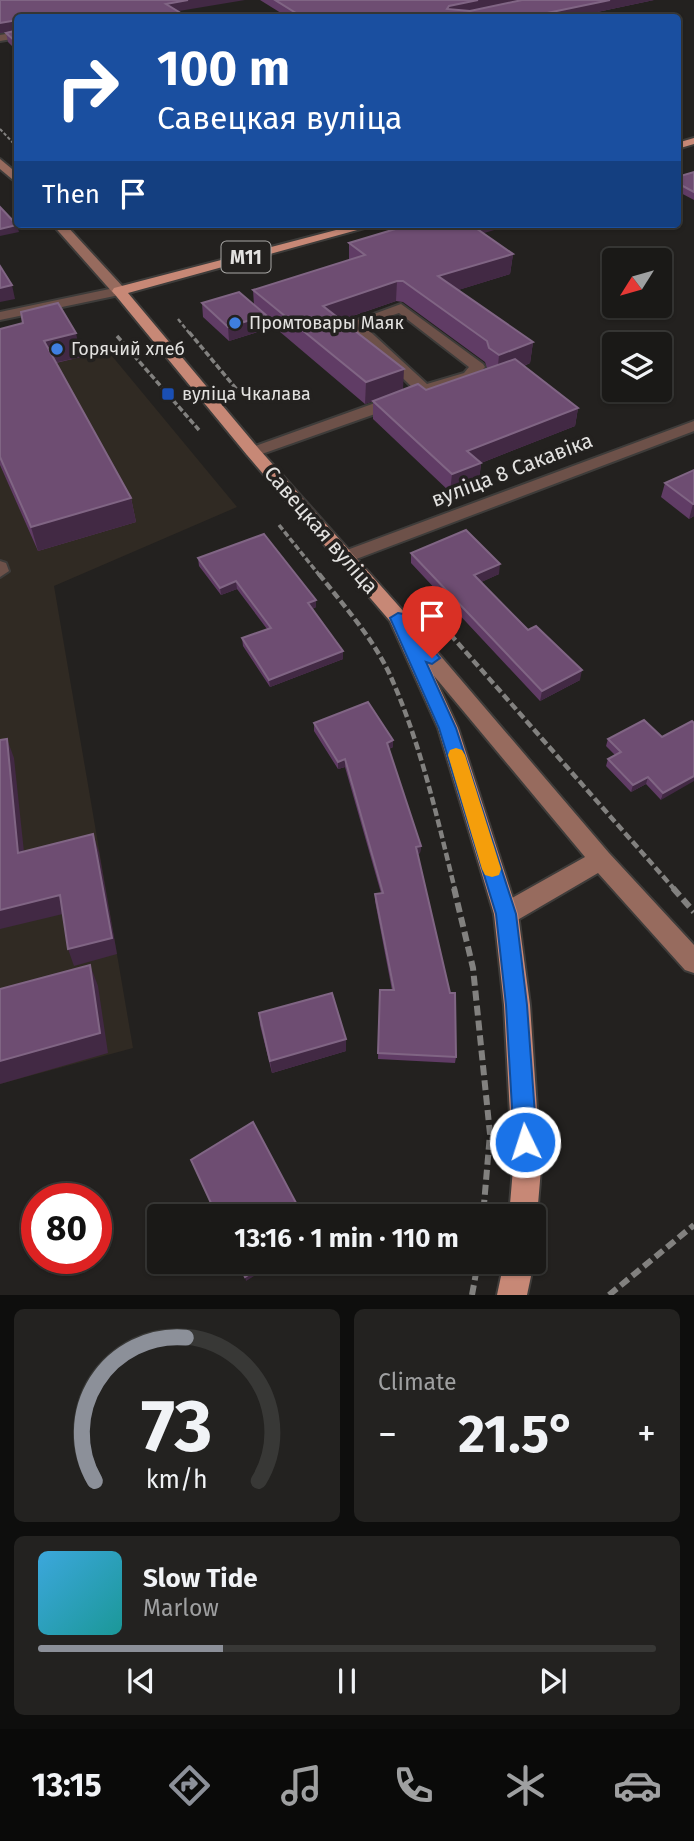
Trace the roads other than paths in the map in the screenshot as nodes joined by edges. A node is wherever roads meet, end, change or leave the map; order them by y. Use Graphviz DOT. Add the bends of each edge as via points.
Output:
graph roads {
  1 [pos="0,162"];
  2 [pos="14,177"];
  3 [pos="62,228"];
  4 [pos="355,228"];
  5 [pos="119,290"];
  6 [pos="0,316"];
  7 [pos="424,390"];
  8 [pos="694,426"];
  9 [pos="253,452"];
  10 [pos="345,558"];
  11 [pos="398,618"];
  12 [pos="601,860"];
  13 [pos="506,914"];
  14 [pos="694,962"];
  15 [pos="524,1204"];
  16 [pos="517,1274"];
  17 [pos="512,1295"];
  1 -- 2 [label="main road"];
  3 -- 5 [label="main road, Савецкая вуліца"];
  4 -- 5 [label="highway, М11"];
  5 -- 6 [label="street"];
  5 -- 9 [label="highway, Савецкая вуліца"];
  7 -- 7 [label="street" via="469,376 478,367 401,309 354,324"];
  7 -- 9 [label="street"];
  8 -- 10 [label="street, вуліца 8 Сакавіка"];
  9 -- 10 [label="highway, Савецкая вуліца"];
  10 -- 11 [label="highway, Савецкая вуліца"];
  11 -- 12 [label="main road, Савецкая вуліца"];
  11 -- 13 [label="highway" via="448,728"];
  12 -- 13 [label="main road"];
  12 -- 14 [label="main road, Савецкая вуліца"];
  13 -- 15 [label="highway" via="517,1005 527,1170"];
  16 -- 17 [label="highway"];
}
